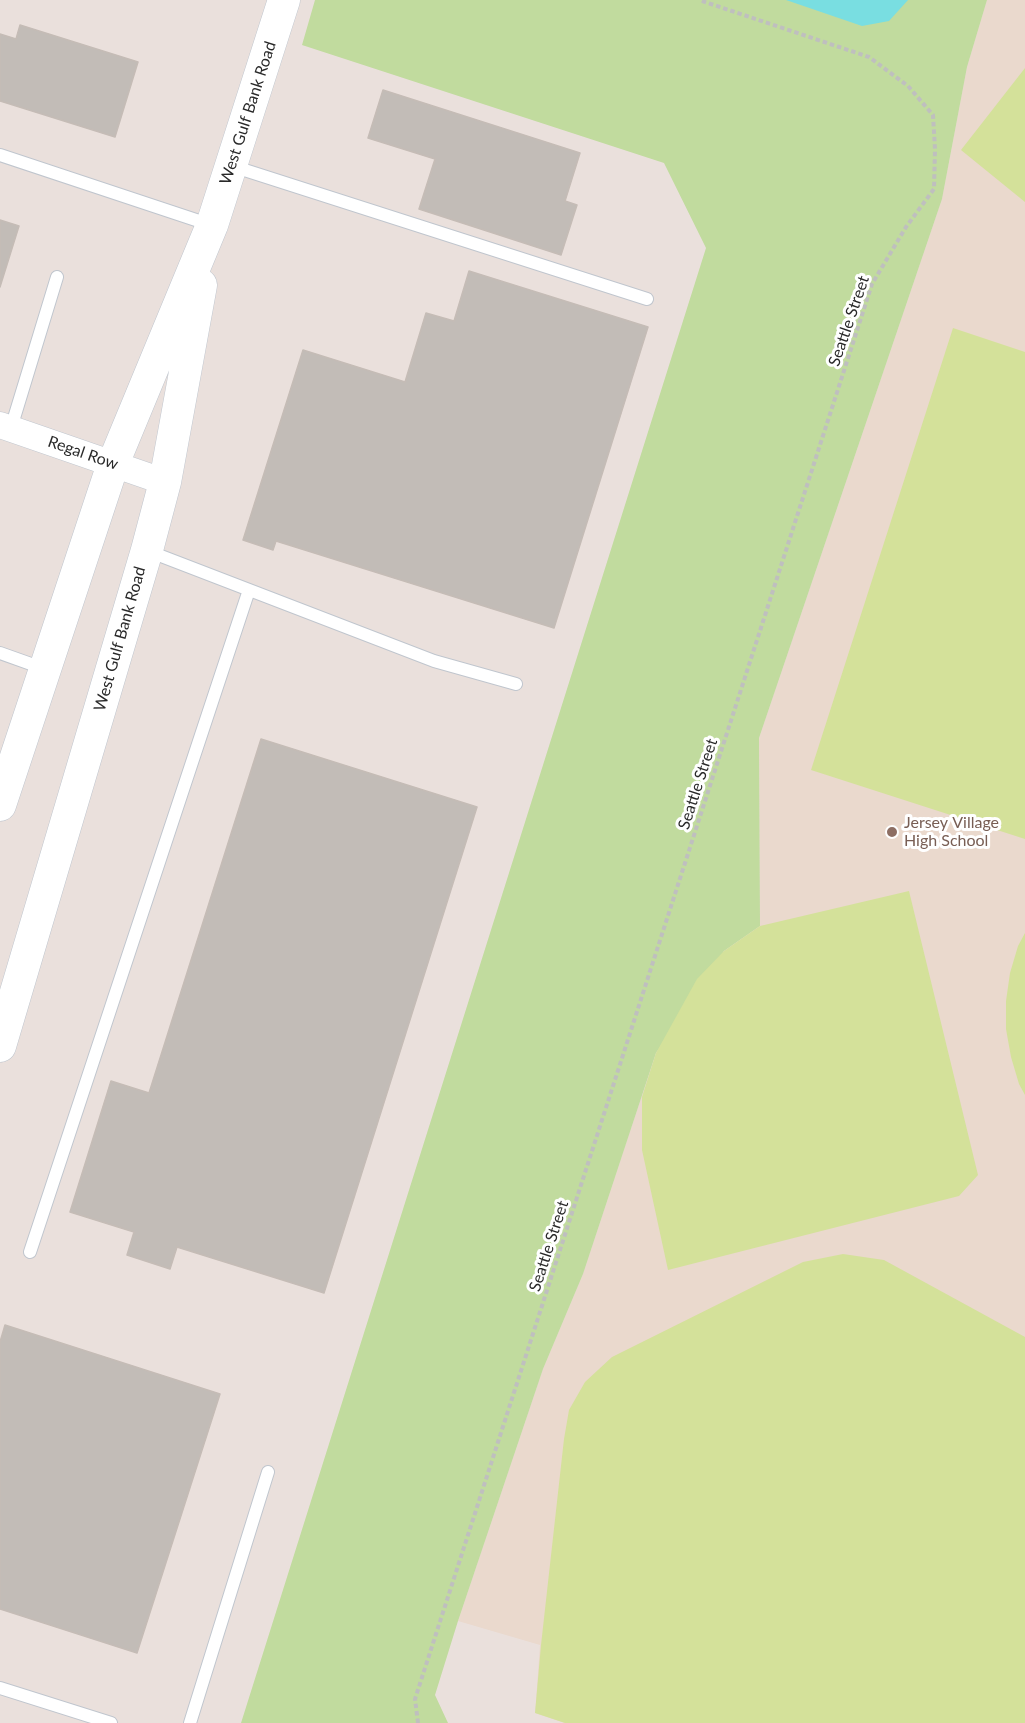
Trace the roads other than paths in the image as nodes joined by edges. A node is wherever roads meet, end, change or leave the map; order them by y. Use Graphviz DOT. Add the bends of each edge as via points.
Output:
graph roads {
  1 [pos="284,0"];
  2 [pos="0,155"];
  3 [pos="231,166"];
  4 [pos="212,225"];
  5 [pos="57,277"];
  6 [pos="646,298"];
  7 [pos="5,427"];
  8 [pos="113,464"];
  9 [pos="165,482"];
  10 [pos="147,550"];
  11 [pos="249,590"];
  12 [pos="0,653"];
  13 [pos="46,670"];
  14 [pos="516,684"];
  15 [pos="0,805"];
  16 [pos="0,1046"];
  17 [pos="30,1252"];
  18 [pos="268,1472"];
  19 [pos="0,1688"];
  20 [pos="111,1723"];
  21 [pos="190,1723"];
  1 -- 3 [label="street, West Gulf Bank Road"];
  2 -- 4 [label="lane"];
  3 -- 4 [label="street, West Gulf Bank Road"];
  3 -- 6 [label="lane"];
  4 -- 8 [label="street, West Gulf Bank Road"];
  4 -- 9 [label="street, West Gulf Bank Road"];
  5 -- 7 [label="lane"];
  7 -- 8 [label="street, Regal Row"];
  8 -- 9 [label="street, Regal Row"];
  8 -- 13 [label="street, West Gulf Bank Road"];
  9 -- 10 [label="street, West Gulf Bank Road"];
  10 -- 11 [label="lane"];
  10 -- 16 [label="street, West Gulf Bank Road"];
  11 -- 14 [label="lane" via="434,661"];
  11 -- 17 [label="lane"];
  12 -- 13 [label="lane"];
  13 -- 15 [label="street, West Gulf Bank Road"];
  18 -- 21 [label="lane"];
  19 -- 20 [label="lane"];
}
